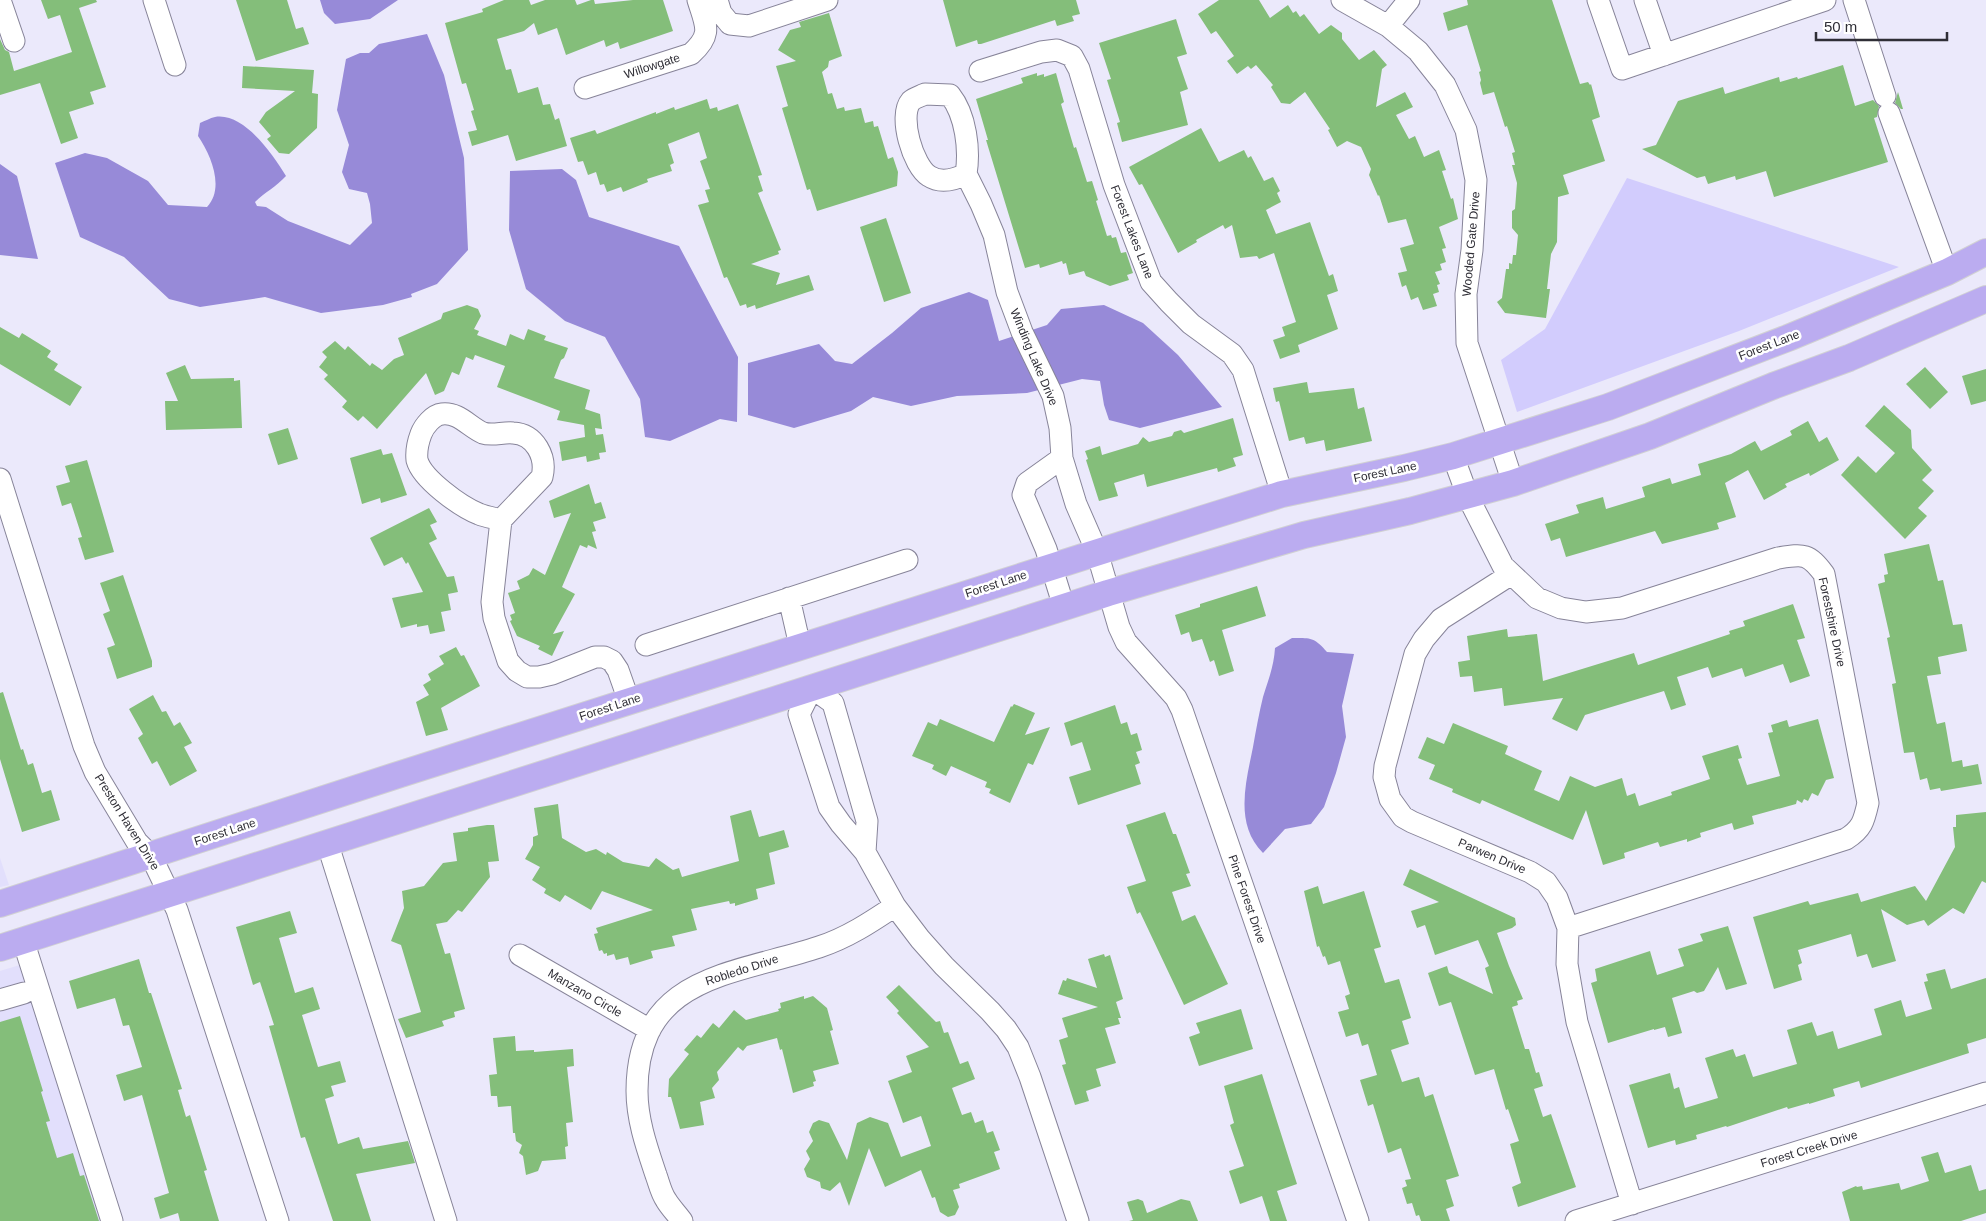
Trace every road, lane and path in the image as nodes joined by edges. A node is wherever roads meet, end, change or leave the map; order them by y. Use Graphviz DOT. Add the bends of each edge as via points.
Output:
graph roads {
  1 [pos="0,0"];
  2 [pos="154,0"];
  3 [pos="698,0"];
  4 [pos="717,0"];
  5 [pos="826,0"];
  6 [pos="1342,0"];
  7 [pos="1409,0"];
  8 [pos="1598,0"];
  9 [pos="1645,0"];
  10 [pos="1825,0"];
  11 [pos="1854,0"];
  12 [pos="1388,26"];
  13 [pos="14,41"];
  14 [pos="1664,55"];
  15 [pos="175,65"];
  16 [pos="980,71"];
  17 [pos="585,88"];
  18 [pos="966,174"];
  19 [pos="1986,252"];
  20 [pos="1950,271"];
  21 [pos="1978,303"];
  22 [pos="1500,441"];
  23 [pos="1453,456"];
  24 [pos="1062,458"];
  25 [pos="0,479"];
  26 [pos="1513,483"];
  27 [pos="1282,494"];
  28 [pos="1468,497"];
  29 [pos="501,520"];
  30 [pos="1097,552"];
  31 [pos="907,560"];
  32 [pos="1052,566"];
  33 [pos="1510,574"];
  34 [pos="1108,593"];
  35 [pos="789,598"];
  36 [pos="1064,607"];
  37 [pos="646,645"];
  38 [pos="800,646"];
  39 [pos="812,688"];
  40 [pos="629,701"];
  41 [pos="847,754"];
  42 [pos="815,764"];
  43 [pos="404,773"];
  44 [pos="416,814"];
  45 [pos="327,842"];
  46 [pos="865,852"];
  47 [pos="150,856"];
  48 [pos="169,893"];
  49 [pos="0,904"];
  50 [pos="895,906"];
  51 [pos="1568,928"];
  52 [pos="11,944"];
  53 [pos="520,955"];
  54 [pos="24,993"];
  55 [pos="0,1000"];
  56 [pos="650,1030"];
  57 [pos="1986,1093"];
  58 [pos="84,1176"];
  59 [pos="1632,1204"];
  60 [pos="1076,1216"];
  61 [pos="112,1221"];
  62 [pos="278,1221"];
  63 [pos="446,1221"];
  64 [pos="682,1221"];
  65 [pos="1358,1221"];
  66 [pos="1576,1221"];
  1 -- 13 [label="street"];
  2 -- 15 [label="street"];
  3 -- 17 [label="street, Willowgate" via="706,36 691,54"];
  4 -- 5 [label="street" via="721,13 730,24 749,26"];
  6 -- 12 [label="street, Wooded Gate Drive"];
  7 -- 12 [label="street"];
  8 -- 14 [label="street" via="1622,69"];
  9 -- 14 [label="street"];
  10 -- 14 [label="street"];
  11 -- 20 [label="street" via="1887,105"];
  12 -- 22 [label="street, Wooded Gate Drive" via="1418,51 1445,85 1466,130 1476,180 1466,294 1467,343"];
  16 -- 27 [label="street, Forest Lakes Lane" via="1041,52 1057,50 1072,56 1079,69 1114,185 1151,282 1192,324 1232,354 1243,370"];
  18 -- 24 [label="street, Winding Lake Drive" via="994,235 1022,332 1053,396"];
  19 -- 20 [label="main road, Forest Lane"];
  20 -- 21 [label="main road"];
  20 -- 22 [label="main road, Forest Lane" via="1617,404"];
  21 -- 26 [label="main road" via="1650,436"];
  22 -- 23 [label="main road, Forest Lane"];
  22 -- 26 [label="street, Wooded Gate Drive"];
  23 -- 27 [label="main road, Forest Lane"];
  23 -- 28 [label="street, Forestshire Drive"];
  24 -- 30 [label="street, Winding Lake Drive" via="1076,504"];
  24 -- 32 [label="street" via="1027,483 1023,495"];
  25 -- 47 [label="street, Preston Haven Drive" via="84,746 95,772 137,842"];
  26 -- 28 [label="main road"];
  27 -- 30 [label="main road, Forest Lane"];
  28 -- 33 [label="street, Forestshire Drive" via="1498,558"];
  28 -- 34 [label="main road" via="1304,535"];
  29 -- 29 [label="street" via="478,514 437,488 424,474 418,460 417,444 423,429 433,418 442,414 453,415 485,434 514,433 529,438 539,449 544,468 542,477"];
  29 -- 40 [label="street" via="492,602 508,660 527,677 539,677 595,657 604,657 612,661 618,670"];
  30 -- 32 [label="main road, Forest Lane"];
  30 -- 34 [label="street, Winding Lake Drive"];
  31 -- 35 [label="street"];
  32 -- 36 [label="street"];
  32 -- 38 [label="main road, Forest Lane"];
  33 -- 51 [label="street, Parwen Drive" via="1442,619 1415,654 1385,766 1386,789 1396,809 1412,822 1530,872 1546,882"];
  33 -- 51 [label="street, Forestshire Drive" via="1538,598 1561,608 1586,612 1622,608 1778,558 1800,555 1813,560 1824,574 1868,803 1858,832 1846,839"];
  34 -- 36 [label="main road"];
  34 -- 65 [label="street, Pine Forest Drive" via="1126,642 1176,698 1182,710"];
  35 -- 37 [label="street"];
  35 -- 38 [label="street"];
  36 -- 39 [label="main road"];
  38 -- 39 [label="main road"];
  38 -- 40 [label="main road, Forest Lane"];
  39 -- 41 [label="street" via="832,703"];
  39 -- 42 [label="street" via="799,714"];
  39 -- 44 [label="main road"];
  40 -- 43 [label="main road, Forest Lane"];
  41 -- 42 [label="street"];
  41 -- 46 [label="street" via="867,820"];
  42 -- 46 [label="street" via="829,807"];
  43 -- 44 [label="main road"];
  43 -- 47 [label="main road, Forest Lane"];
  44 -- 45 [label="main road"];
  45 -- 48 [label="main road"];
  45 -- 63 [label="street"];
  46 -- 50 [label="street"];
  47 -- 48 [label="street, Preston Haven Drive"];
  47 -- 49 [label="main road, Forest Lane"];
  48 -- 52 [label="main road"];
  48 -- 62 [label="street, Preston Haven Drive" via="178,910"];
  50 -- 56 [label="street, Robledo Drive" via="866,925 819,947 718,975 695,986 664,1010"];
  50 -- 60 [label="street" via="920,939 1006,1029 1018,1047"];
  51 -- 59 [label="street, Parwen Drive" via="1567,964 1578,1022"];
  52 -- 54 [label="street"];
  52 -- 61 [label="street"];
  53 -- 56 [label="street, Manzano Circle"];
  54 -- 55 [label="street"];
  54 -- 58 [label="street"];
  56 -- 64 [label="street, Robledo Drive" via="637,1069 637,1103 641,1126 665,1199"];
  57 -- 59 [label="street, Forest Creek Drive"];
  59 -- 66 [label="street"];
}
